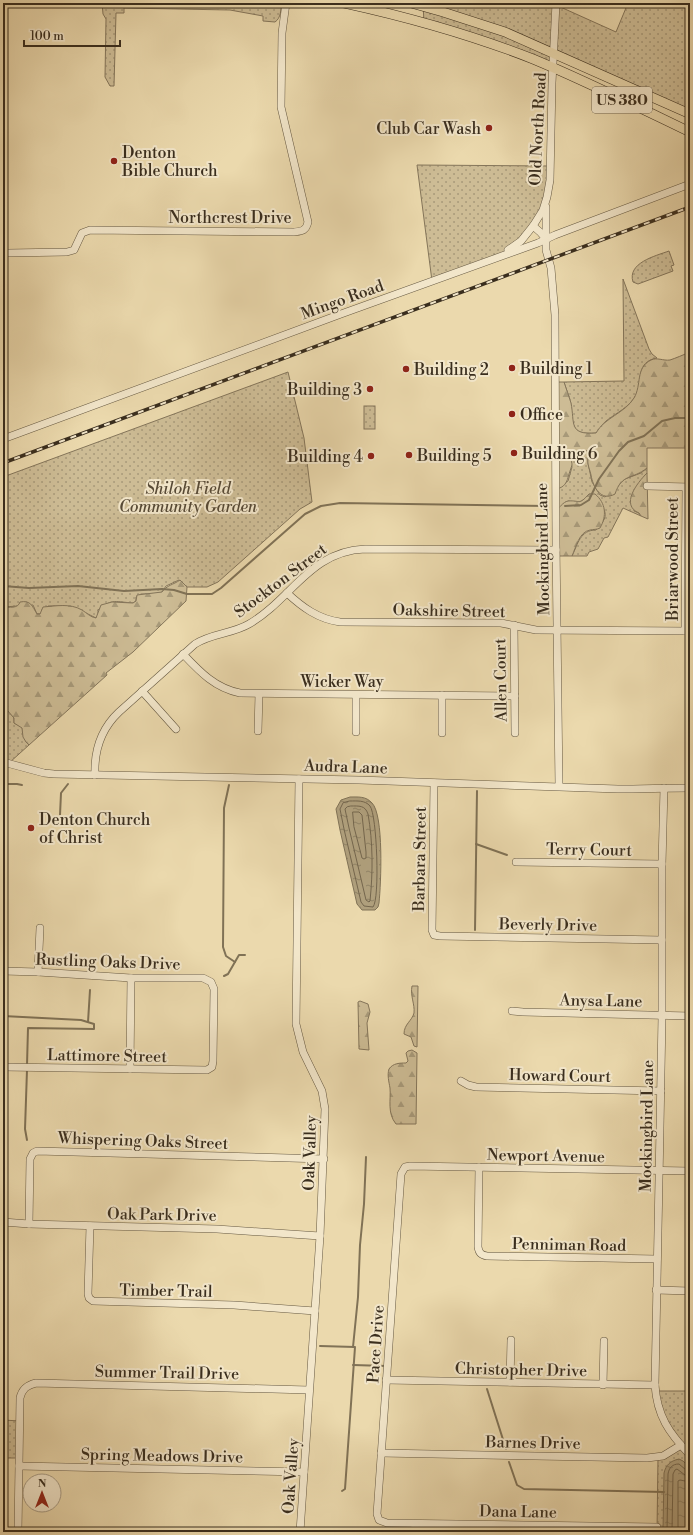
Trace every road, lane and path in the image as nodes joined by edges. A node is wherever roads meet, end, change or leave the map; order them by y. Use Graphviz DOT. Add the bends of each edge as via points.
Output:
graph roads {
  1 [pos="286,3"];
  2 [pos="344,3"];
  3 [pos="411,3"];
  4 [pos="556,3"];
  5 [pos="554,53"];
  6 [pos="554,68"];
  7 [pos="690,114"];
  8 [pos="690,132"];
  9 [pos="690,184"];
  10 [pos="547,197"];
  11 [pos="533,226"];
  12 [pos="546,239"];
  13 [pos="8,253"];
  14 [pos="494,258"];
  15 [pos="3,439"];
  16 [pos="647,486"];
  17 [pos="688,487"];
  18 [pos="556,550"];
  19 [pos="287,593"];
  20 [pos="514,625"];
  21 [pos="557,630"];
  22 [pos="688,631"];
  23 [pos="183,654"];
  24 [pos="142,691"];
  25 [pos="259,694"];
  26 [pos="356,695"];
  27 [pos="442,695"];
  28 [pos="515,696"];
  29 [pos="176,729"];
  30 [pos="258,731"];
  31 [pos="356,732"];
  32 [pos="442,733"];
  33 [pos="515,733"];
  34 [pos="3,762"];
  35 [pos="95,775"];
  36 [pos="299,779"];
  37 [pos="434,783"];
  38 [pos="559,786"];
  39 [pos="664,788"];
  40 [pos="690,788"];
  41 [pos="516,862"];
  42 [pos="662,864"];
  43 [pos="40,928"];
  44 [pos="434,935"];
  45 [pos="662,940"];
  46 [pos="3,971"];
  47 [pos="38,972"];
  48 [pos="131,978"];
  49 [pos="512,1011"];
  50 [pos="662,1016"];
  51 [pos="690,1016"];
  52 [pos="3,1067"];
  53 [pos="130,1069"];
  54 [pos="210,1069"];
  55 [pos="461,1081"];
  56 [pos="661,1091"];
  57 [pos="324,1159"];
  58 [pos="479,1168"];
  59 [pos="403,1169"];
  60 [pos="659,1171"];
  61 [pos="690,1171"];
  62 [pos="3,1222"];
  63 [pos="29,1224"];
  64 [pos="90,1226"];
  65 [pos="320,1236"];
  66 [pos="657,1259"];
  67 [pos="656,1290"];
  68 [pos="690,1291"];
  69 [pos="315,1311"];
  70 [pos="511,1340"];
  71 [pos="604,1341"];
  72 [pos="386,1380"];
  73 [pos="510,1382"];
  74 [pos="603,1385"];
  75 [pos="655,1385"];
  76 [pos="309,1390"];
  77 [pos="681,1445"];
  78 [pos="382,1453"];
  79 [pos="690,1455"];
  80 [pos="19,1466"];
  81 [pos="304,1472"];
  82 [pos="379,1520"];
  83 [pos="415,1524"];
  84 [pos="657,1530"];
  85 [pos="18,1532"];
  86 [pos="300,1532"];
  87 [pos="415,1532"];
  1 -- 13 [label="street, Northcrest Drive" via="282,33 281,107 308,222 306,228 294,232 90,230 82,233 74,250"];
  2 -- 6 [label="main road, US 380" via="443,28"];
  3 -- 5 [label="main road, US 380" via="498,30"];
  4 -- 5 [label="street, Old North Road"];
  5 -- 6 [label="street, Old North Road"];
  5 -- 7 [label="main road, US 380"];
  6 -- 8 [label="main road, US 380"];
  6 -- 10 [label="street, Old North Road" via="550,180"];
  9 -- 12 [label="street, Mingo Road"];
  10 -- 11 [label="street, Old North Road" via="543,210"];
  10 -- 12 [label="street, Mockingbird Lane"];
  11 -- 12 [label="street"];
  11 -- 14 [label="street, Old North Road" via="515,246"];
  12 -- 14 [label="street, Mingo Road"];
  12 -- 18 [label="street, Mockingbird Lane" via="554,315"];
  14 -- 15 [label="street, Mingo Road"];
  16 -- 17 [label="street"];
  17 -- 22 [label="street, Briarwood Street"];
  18 -- 19 [label="street, Stockton Street" via="352,550 336,554 320,563"];
  18 -- 21 [label="street, Mockingbird Lane"];
  19 -- 20 [label="street, Oakshire Street" via="306,610 337,621"];
  19 -- 23 [label="street, Stockton Street" via="251,623 242,628 204,638"];
  20 -- 21 [label="street, Oakshire Street" via="528,629"];
  20 -- 28 [label="street, Allen Court"];
  21 -- 22 [label="street, Oakshire Street"];
  21 -- 38 [label="street, Mockingbird Lane"];
  23 -- 24 [label="street, Stockton Street"];
  23 -- 25 [label="street, Wicker Way" via="201,673 220,686 235,692"];
  24 -- 29 [label="street"];
  24 -- 35 [label="street, Stockton Street" via="114,716 103,731 96,753"];
  25 -- 26 [label="street, Wicker Way"];
  25 -- 30 [label="street"];
  26 -- 27 [label="street, Wicker Way"];
  26 -- 31 [label="street"];
  27 -- 28 [label="street, Wicker Way"];
  27 -- 32 [label="street"];
  28 -- 33 [label="street, Allen Court"];
  34 -- 35 [label="street, Audra Lane" via="48,774"];
  35 -- 36 [label="street, Audra Lane"];
  36 -- 37 [label="street, Audra Lane"];
  36 -- 57 [label="street, Oak Valley" via="296,1024 305,1059 324,1097"];
  37 -- 38 [label="street, Audra Lane"];
  37 -- 44 [label="street, Barbara Street"];
  38 -- 39 [label="street, Audra Lane"];
  39 -- 40 [label="street, Audra Lane"];
  39 -- 42 [label="street, Mockingbird Lane"];
  41 -- 42 [label="street, Terry Court"];
  42 -- 45 [label="street, Mockingbird Lane"];
  43 -- 47 [label="street"];
  44 -- 45 [label="street, Beverly Drive"];
  45 -- 50 [label="street, Mockingbird Lane"];
  46 -- 47 [label="street, Rustling Oaks Drive"];
  47 -- 48 [label="street, Rustling Oaks Drive"];
  48 -- 53 [label="street"];
  48 -- 54 [label="street, Rustling Oaks Drive" via="203,978 211,982 214,989 213,1061"];
  49 -- 50 [label="street, Anysa Lane"];
  50 -- 51 [label="street, Anysa Lane"];
  50 -- 56 [label="street, Mockingbird Lane"];
  52 -- 53 [label="street, Lattimore Street"];
  53 -- 54 [label="street, Lattimore Street"];
  55 -- 56 [label="street, Howard Court" via="476,1087"];
  56 -- 60 [label="street, Mockingbird Lane"];
  57 -- 63 [label="street, Whispering Oaks Street" via="37,1151 30,1159"];
  57 -- 65 [label="street, Oak Valley"];
  58 -- 59 [label="street, Newport Avenue" via="410,1166"];
  58 -- 60 [label="street, Newport Avenue"];
  58 -- 66 [label="street, Penniman Road" via="480,1254"];
  59 -- 72 [label="street, Pace Drive"];
  60 -- 61 [label="street, Newport Avenue"];
  60 -- 66 [label="street, Mockingbird Lane"];
  62 -- 63 [label="street, Oak Park Drive"];
  63 -- 64 [label="street, Oak Park Drive"];
  64 -- 65 [label="street, Oak Park Drive" via="217,1229"];
  64 -- 69 [label="street, Timber Trail" via="88,1294 93,1301 234,1305"];
  65 -- 69 [label="street, Oak Valley"];
  66 -- 67 [label="street, Mockingbird Lane"];
  67 -- 68 [label="street"];
  67 -- 75 [label="street, Mockingbird Lane"];
  69 -- 76 [label="street, Oak Valley"];
  70 -- 73 [label="street"];
  71 -- 74 [label="street"];
  72 -- 73 [label="street, Christopher Drive"];
  72 -- 78 [label="street, Pace Drive"];
  73 -- 74 [label="street, Christopher Drive"];
  74 -- 75 [label="street, Christopher Drive"];
  75 -- 77 [label="street, Mockingbird Lane" via="663,1419"];
  76 -- 80 [label="street, Summer Trail Drive" via="36,1383 25,1388 20,1398"];
  76 -- 81 [label="street, Oak Valley"];
  77 -- 78 [label="street, Barnes Drive" via="663,1456 648,1458"];
  77 -- 79 [label="street, Mockingbird Lane"];
  78 -- 82 [label="street, Pace Drive" via="377,1514"];
  80 -- 81 [label="street, Spring Meadows Drive"];
  80 -- 85 [label="street"];
  81 -- 86 [label="street, Oak Valley"];
  82 -- 83 [label="street, Dana Lane" via="387,1523"];
  83 -- 84 [label="street, Dana Lane"];
  83 -- 87 [label="street"];
}
